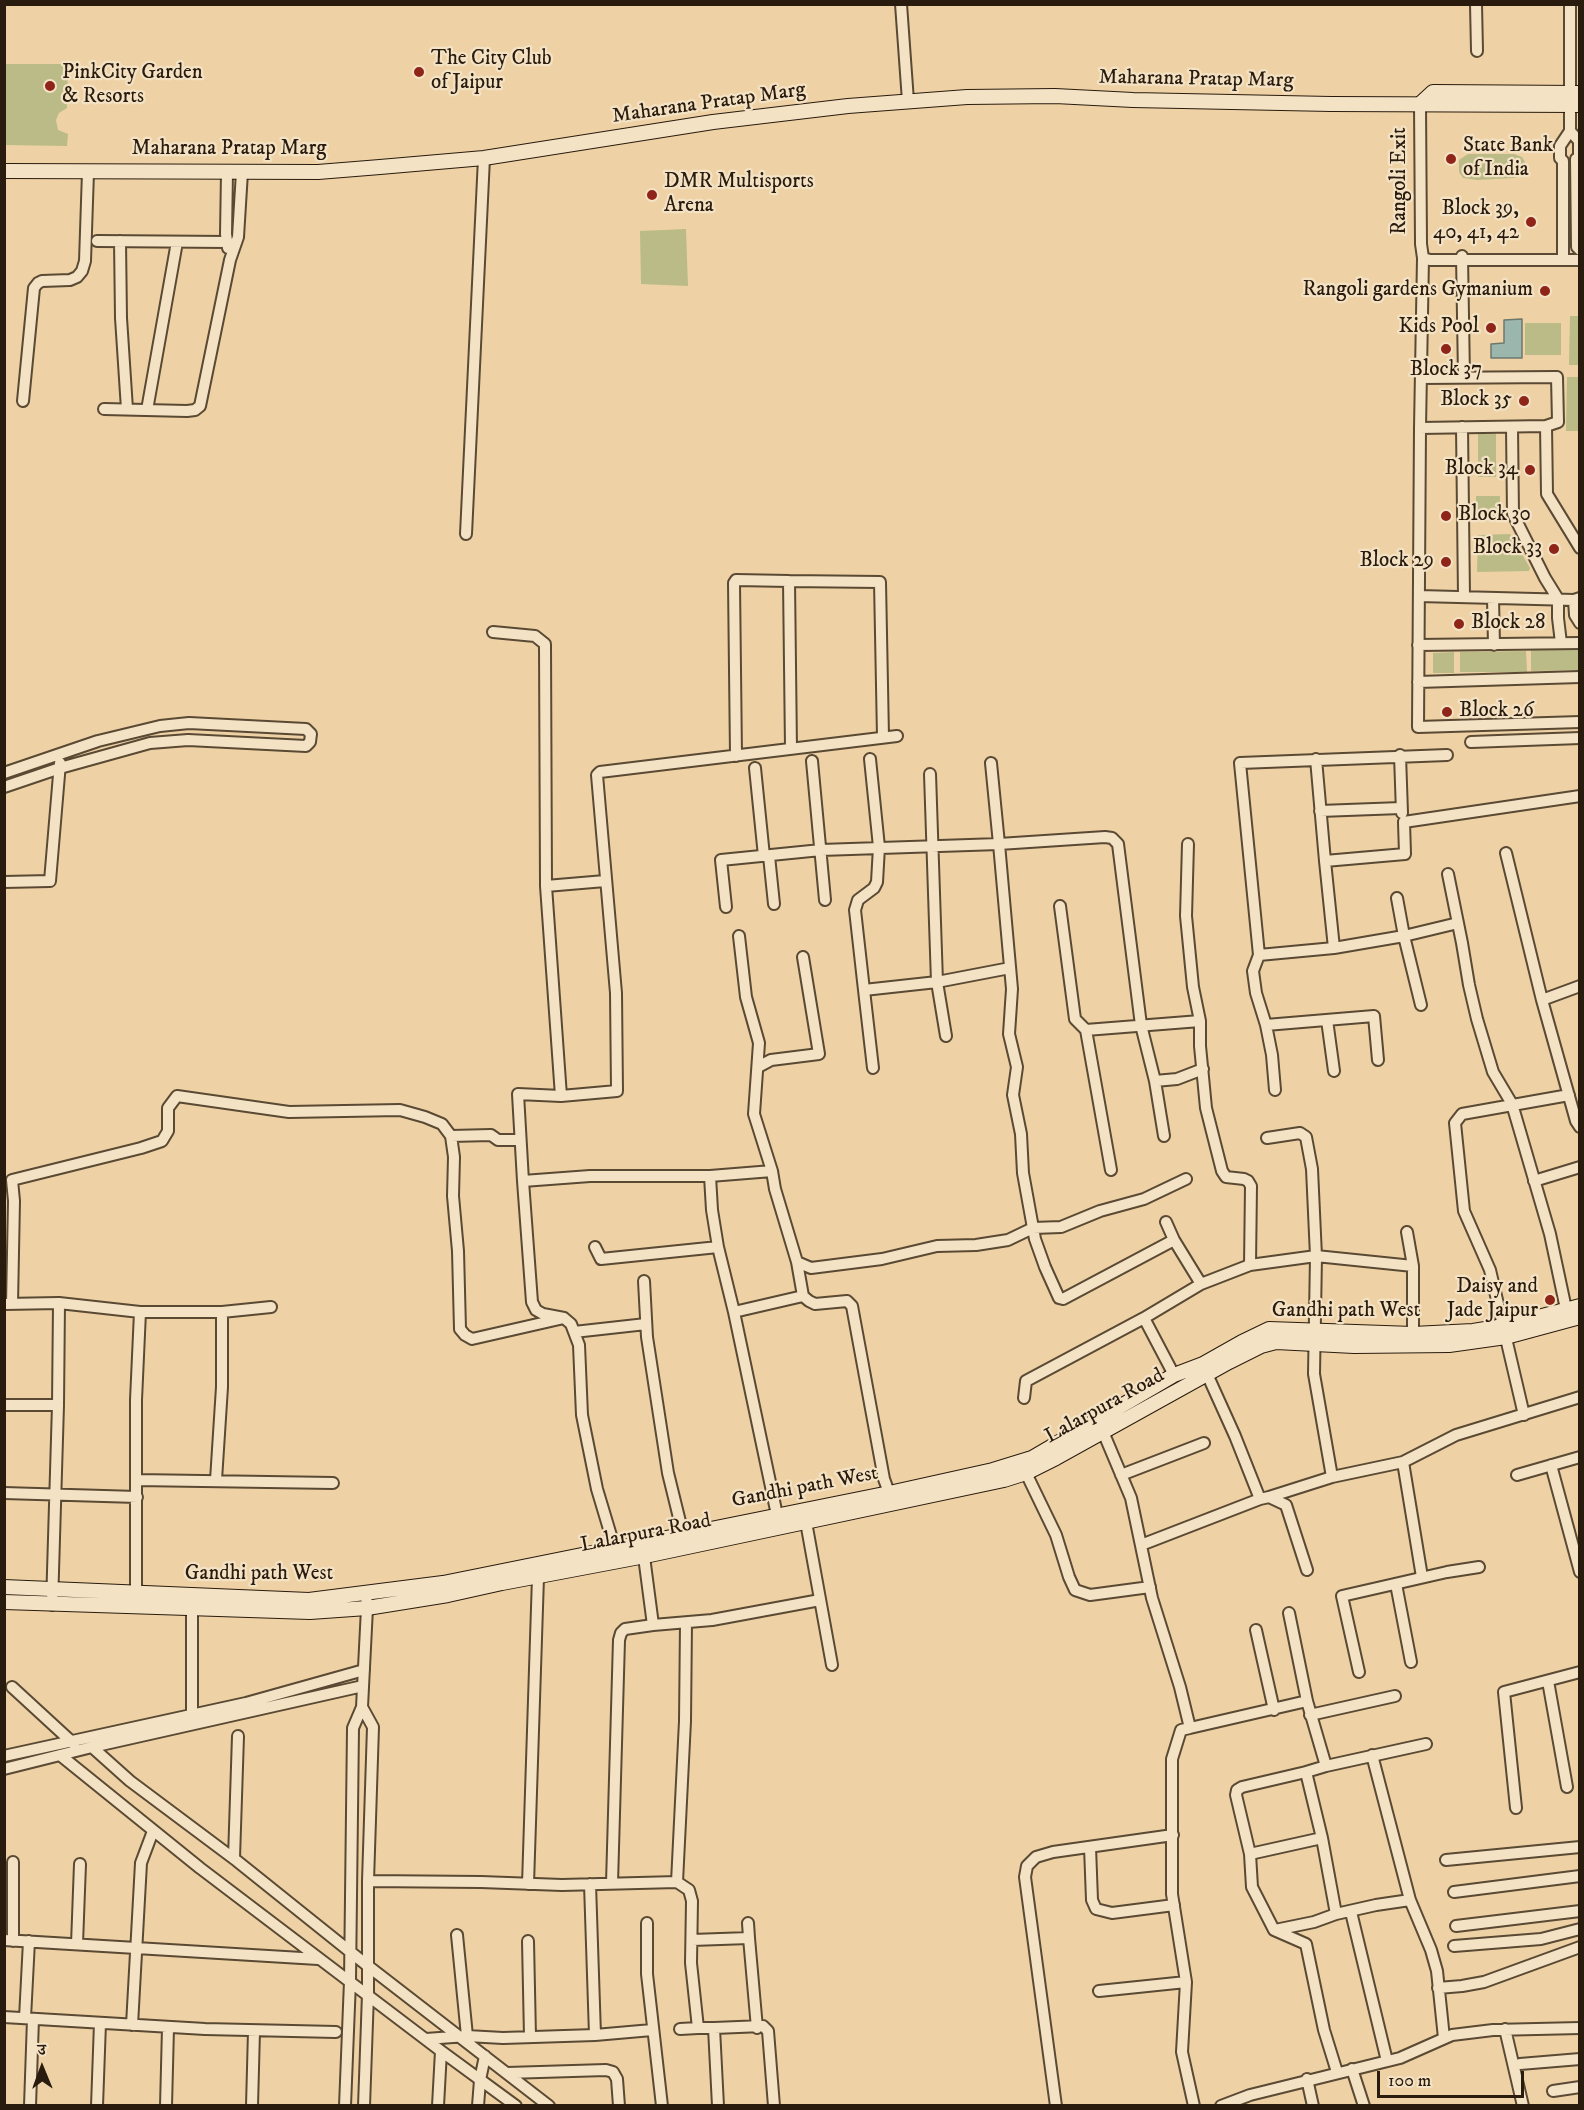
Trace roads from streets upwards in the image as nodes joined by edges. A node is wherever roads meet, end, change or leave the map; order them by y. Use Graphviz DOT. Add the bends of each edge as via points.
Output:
graph roads {
  1 [pos="901,4"];
  2 [pos="1476,4"];
  3 [pos="1570,4"];
  4 [pos="1477,51"];
  5 [pos="1575,54"];
  6 [pos="1575,99"];
  7 [pos="908,101"];
  8 [pos="1420,104"];
  9 [pos="1573,134"];
  10 [pos="484,158"];
  11 [pos="4,171"];
  12 [pos="88,172"];
  13 [pos="227,172"];
  14 [pos="242,172"];
  15 [pos="97,241"];
  16 [pos="120,241"];
  17 [pos="177,242"];
  18 [pos="228,242"];
  19 [pos="1579,253"];
  20 [pos="1563,257"];
  21 [pos="1423,258"];
  22 [pos="1462,258"];
  23 [pos="230,260"];
  24 [pos="1464,376"];
  25 [pos="1421,378"];
  26 [pos="23,401"];
  27 [pos="104,409"];
  28 [pos="127,410"];
  29 [pos="147,410"];
  30 [pos="1546,426"];
  31 [pos="1462,427"];
  32 [pos="1512,427"];
  33 [pos="1419,428"];
  34 [pos="466,534"];
  35 [pos="1580,548"];
  36 [pos="789,581"];
  37 [pos="1419,596"];
  38 [pos="1464,597"];
  39 [pos="1493,598"];
  40 [pos="1558,599"];
  41 [pos="1577,599"];
  42 [pos="1580,623"];
  43 [pos="493,632"];
  44 [pos="1561,643"];
  45 [pos="1580,643"];
  46 [pos="1418,645"];
  47 [pos="1494,645"];
  48 [pos="1580,677"];
  49 [pos="1418,682"];
  50 [pos="1580,722"];
  51 [pos="144,729"];
  52 [pos="897,736"];
  53 [pos="883,737"];
  54 [pos="1580,738"];
  55 [pos="98,741"];
  56 [pos="1472,742"];
  57 [pos="145,745"];
  58 [pos="792,749"];
  59 [pos="60,754"];
  60 [pos="1447,754"];
  61 [pos="1400,755"];
  62 [pos="104,756"];
  63 [pos="736,756"];
  64 [pos="870,759"];
  65 [pos="1316,759"];
  66 [pos="812,761"];
  67 [pos="991,763"];
  68 [pos="60,768"];
  69 [pos="755,768"];
  70 [pos="4,773"];
  71 [pos="930,774"];
  72 [pos="4,787"];
  73 [pos="1580,796"];
  74 [pos="1401,808"];
  75 [pos="1320,812"];
  76 [pos="1404,822"];
  77 [pos="999,844"];
  78 [pos="1188,844"];
  79 [pos="932,845"];
  80 [pos="879,847"];
  81 [pos="821,850"];
  82 [pos="1506,853"];
  83 [pos="766,856"];
  84 [pos="1325,861"];
  85 [pos="1448,874"];
  86 [pos="605,881"];
  87 [pos="4,882"];
  88 [pos="546,886"];
  89 [pos="1397,898"];
  90 [pos="825,900"];
  91 [pos="774,904"];
  92 [pos="1060,906"];
  93 [pos="726,907"];
  94 [pos="1458,923"];
  95 [pos="739,936"];
  96 [pos="1404,936"];
  97 [pos="1334,948"];
  98 [pos="1259,955"];
  99 [pos="803,957"];
  100 [pos="1010,968"];
  101 [pos="937,982"];
  102 [pos="1580,986"];
  103 [pos="864,990"];
  104 [pos="1542,1000"];
  105 [pos="1421,1005"];
  106 [pos="1327,1020"];
  107 [pos="1200,1021"];
  108 [pos="1266,1024"];
  109 [pos="1141,1025"];
  110 [pos="1086,1030"];
  111 [pos="946,1036"];
  112 [pos="1378,1060"];
  113 [pos="758,1067"];
  114 [pos="873,1068"];
  115 [pos="1203,1070"];
  116 [pos="1334,1071"];
  117 [pos="1155,1081"];
  118 [pos="1275,1090"];
  119 [pos="1569,1095"];
  120 [pos="561,1096"];
  121 [pos="1512,1104"];
  122 [pos="1580,1127"];
  123 [pos="451,1136"];
  124 [pos="1164,1136"];
  125 [pos="1267,1138"];
  126 [pos="520,1140"];
  127 [pos="1580,1167"];
  128 [pos="1111,1170"];
  129 [pos="772,1171"];
  130 [pos="710,1176"];
  131 [pos="8,1178"];
  132 [pos="1186,1179"];
  133 [pos="523,1180"];
  134 [pos="1534,1181"];
  135 [pos="1166,1222"];
  136 [pos="1033,1228"];
  137 [pos="1407,1232"];
  138 [pos="1174,1240"];
  139 [pos="595,1247"];
  140 [pos="718,1247"];
  141 [pos="1316,1256"];
  142 [pos="797,1262"];
  143 [pos="1250,1265"];
  144 [pos="1413,1266"];
  145 [pos="644,1281"];
  146 [pos="1201,1284"];
  147 [pos="803,1296"];
  148 [pos="59,1303"];
  149 [pos="8,1304"];
  150 [pos="271,1307"];
  151 [pos="1573,1308"];
  152 [pos="140,1312"];
  153 [pos="222,1312"];
  154 [pos="734,1312"];
  155 [pos="1580,1317"];
  156 [pos="564,1318"];
  157 [pos="1144,1318"];
  158 [pos="646,1324"];
  159 [pos="574,1332"];
  160 [pos="1505,1332"];
  161 [pos="1315,1336"];
  162 [pos="1413,1340"];
  163 [pos="1207,1374"];
  164 [pos="1174,1375"];
  165 [pos="1580,1397"];
  166 [pos="1024,1398"];
  167 [pos="4,1405"];
  168 [pos="58,1405"];
  169 [pos="1524,1415"];
  170 [pos="1101,1426"];
  171 [pos="1204,1443"];
  172 [pos="1580,1457"];
  173 [pos="1403,1462"];
  174 [pos="1551,1465"];
  175 [pos="1026,1473"];
  176 [pos="1121,1475"];
  177 [pos="1517,1475"];
  178 [pos="1332,1477"];
  179 [pos="136,1480"];
  180 [pos="216,1480"];
  181 [pos="333,1483"];
  182 [pos="4,1493"];
  183 [pos="55,1493"];
  184 [pos="137,1497"];
  185 [pos="1265,1498"];
  186 [pos="891,1499"];
  187 [pos="777,1515"];
  188 [pos="806,1522"];
  189 [pos="683,1534"];
  190 [pos="1141,1545"];
  191 [pos="615,1549"];
  192 [pos="643,1550"];
  193 [pos="1479,1567"];
  194 [pos="1307,1570"];
  195 [pos="1580,1572"];
  196 [pos="538,1577"];
  197 [pos="1422,1577"];
  198 [pos="1396,1584"];
  199 [pos="4,1587"];
  200 [pos="1150,1587"];
  201 [pos="53,1588"];
  202 [pos="366,1593"];
  203 [pos="136,1600"];
  204 [pos="820,1600"];
  205 [pos="4,1602"];
  206 [pos="52,1605"];
  207 [pos="192,1608"];
  208 [pos="367,1608"];
  209 [pos="1289,1613"];
  210 [pos="686,1623"];
  211 [pos="652,1625"];
  212 [pos="1256,1630"];
  213 [pos="1411,1662"];
  214 [pos="832,1665"];
  215 [pos="364,1670"];
  216 [pos="1359,1672"];
  217 [pos="1580,1672"];
  218 [pos="1548,1682"];
  219 [pos="363,1686"];
  220 [pos="12,1687"];
  221 [pos="1395,1696"];
  222 [pos="1307,1701"];
  223 [pos="362,1707"];
  224 [pos="1274,1710"];
  225 [pos="193,1713"];
  226 [pos="1310,1715"];
  227 [pos="192,1725"];
  228 [pos="1190,1728"];
  229 [pos="238,1736"];
  230 [pos="71,1741"];
  231 [pos="1426,1744"];
  232 [pos="87,1748"];
  233 [pos="60,1755"];
  234 [pos="1371,1755"];
  235 [pos="4,1756"];
  236 [pos="1326,1766"];
  237 [pos="4,1769"];
  238 [pos="1306,1772"];
  239 [pos="1567,1787"];
  240 [pos="1516,1808"];
  241 [pos="153,1831"];
  242 [pos="1173,1836"];
  243 [pos="1322,1838"];
  244 [pos="1090,1847"];
  245 [pos="1580,1847"];
  246 [pos="1250,1854"];
  247 [pos="234,1858"];
  248 [pos="1446,1860"];
  249 [pos="13,1862"];
  250 [pos="80,1864"];
  251 [pos="1580,1876"];
  252 [pos="368,1881"];
  253 [pos="677,1882"];
  254 [pos="612,1883"];
  255 [pos="528,1884"];
  256 [pos="590,1884"];
  257 [pos="1454,1892"];
  258 [pos="1410,1900"];
  259 [pos="1174,1905"];
  260 [pos="1580,1911"];
  261 [pos="1351,1912"];
  262 [pos="1336,1914"];
  263 [pos="647,1923"];
  264 [pos="748,1923"];
  265 [pos="1456,1926"];
  266 [pos="1580,1929"];
  267 [pos="1274,1930"];
  268 [pos="457,1935"];
  269 [pos="749,1938"];
  270 [pos="9,1940"];
  271 [pos="692,1940"];
  272 [pos="29,1941"];
  273 [pos="528,1941"];
  274 [pos="77,1944"];
  275 [pos="1454,1946"];
  276 [pos="1580,1947"];
  277 [pos="136,1948"];
  278 [pos="350,1951"];
  279 [pos="319,1959"];
  280 [pos="368,1966"];
  281 [pos="350,1981"];
  282 [pos="1186,1982"];
  283 [pos="1438,1988"];
  284 [pos="1099,1991"];
  285 [pos="368,1994"];
  286 [pos="4,2017"];
  287 [pos="29,2018"];
  288 [pos="100,2024"];
  289 [pos="132,2025"];
  290 [pos="168,2028"];
  291 [pos="698,2028"];
  292 [pos="714,2028"];
  293 [pos="757,2028"];
  294 [pos="1580,2028"];
  295 [pos="680,2029"];
  296 [pos="1505,2029"];
  297 [pos="652,2030"];
  298 [pos="254,2031"];
  299 [pos="336,2032"];
  300 [pos="595,2035"];
  301 [pos="464,2037"];
  302 [pos="530,2037"];
  303 [pos="1444,2038"];
  304 [pos="426,2039"];
  305 [pos="441,2051"];
  306 [pos="485,2056"];
  307 [pos="1580,2059"];
  308 [pos="1386,2061"];
  309 [pos="1520,2064"];
  310 [pos="1352,2069"];
  311 [pos="1337,2072"];
  312 [pos="507,2073"];
  313 [pos="1307,2079"];
  314 [pos="480,2080"];
  315 [pos="1580,2088"];
  316 [pos="1553,2091"];
  317 [pos="30,2106"];
  318 [pos="97,2106"];
  319 [pos="166,2106"];
  320 [pos="252,2106"];
  321 [pos="345,2106"];
  322 [pos="364,2106"];
  323 [pos="438,2106"];
  324 [pos="478,2106"];
  325 [pos="516,2106"];
  326 [pos="549,2106"];
  327 [pos="619,2106"];
  328 [pos="662,2106"];
  329 [pos="718,2106"];
  330 [pos="774,2106"];
  331 [pos="1056,2106"];
  332 [pos="1194,2106"];
  333 [pos="1221,2106"];
  334 [pos="1313,2106"];
  335 [pos="1364,2106"];
  336 [pos="1523,2106"];
  1 -- 7 [label="street"];
  2 -- 4 [label="street"];
  3 -- 5 [label="street"];
  5 -- 6 [label="street"];
  6 -- 8 [label="street, Maharana Pratap Marg"];
  6 -- 9 [label="street"];
  7 -- 8 [label="street, Maharana Pratap Marg" via="1055,96"];
  7 -- 10 [label="street, Maharana Pratap Marg" via="713,122"];
  8 -- 21 [label="street, Rangoli Exit"];
  9 -- 19 [label="street"];
  9 -- 20 [label="street" via="1562,143"];
  10 -- 14 [label="street, Maharana Pratap Marg" via="318,172"];
  10 -- 34 [label="street"];
  11 -- 12 [label="street, Maharana Pratap Marg"];
  12 -- 13 [label="street, Maharana Pratap Marg"];
  12 -- 26 [label="street" via="85,261 77,277 42,281 34,288"];
  13 -- 14 [label="street, Maharana Pratap Marg"];
  13 -- 18 [label="street"];
  14 -- 23 [label="street" via="238,237"];
  15 -- 16 [label="street"];
  16 -- 17 [label="street"];
  16 -- 28 [label="street"];
  17 -- 18 [label="street"];
  17 -- 29 [label="street"];
  18 -- 23 [label="street"];
  19 -- 20 [label="street"];
  20 -- 22 [label="street"];
  21 -- 22 [label="street"];
  21 -- 25 [label="street, Rangoli Exit"];
  22 -- 24 [label="street"];
  23 -- 29 [label="street" via="200,406 195,410"];
  24 -- 25 [label="street"];
  24 -- 30 [label="street" via="1557,377 1558,422"];
  25 -- 33 [label="street, Rangoli Exit"];
  27 -- 28 [label="street"];
  28 -- 29 [label="street"];
  30 -- 32 [label="street"];
  30 -- 35 [label="street" via="1547,494"];
  31 -- 32 [label="street"];
  31 -- 33 [label="street"];
  31 -- 38 [label="street"];
  32 -- 40 [label="street" via="1513,514"];
  33 -- 37 [label="street, Rangoli Exit"];
  36 -- 53 [label="street" via="880,582"];
  36 -- 58 [label="street"];
  36 -- 63 [label="street" via="734,583"];
  37 -- 38 [label="street"];
  37 -- 46 [label="street, Rangoli Exit"];
  38 -- 39 [label="street"];
  39 -- 40 [label="street"];
  39 -- 47 [label="street"];
  40 -- 41 [label="street"];
  40 -- 44 [label="street"];
  41 -- 42 [label="street" via="1575,615"];
  43 -- 88 [label="street" via="535,636 545,644"];
  44 -- 45 [label="street"];
  44 -- 47 [label="street"];
  46 -- 47 [label="street"];
  46 -- 49 [label="street, Rangoli Exit"];
  48 -- 49 [label="street"];
  49 -- 50 [label="street, Rangoli Exit" via="1418,727"];
  51 -- 55 [label="street"];
  51 -- 57 [label="street"];
  51 -- 57 [label="street" via="189,723 306,729 310,734 306,747 188,740"];
  52 -- 53 [label="street"];
  53 -- 58 [label="street"];
  54 -- 56 [label="street"];
  55 -- 59 [label="street"];
  55 -- 62 [label="street"];
  57 -- 62 [label="street"];
  58 -- 63 [label="street"];
  59 -- 68 [label="street"];
  59 -- 70 [label="street"];
  60 -- 61 [label="street"];
  61 -- 65 [label="street"];
  61 -- 74 [label="street"];
  62 -- 68 [label="street"];
  63 -- 86 [label="street" via="600,772 597,775"];
  64 -- 80 [label="street"];
  65 -- 75 [label="street"];
  65 -- 98 [label="street" via="1240,763"];
  66 -- 81 [label="street"];
  67 -- 77 [label="street"];
  68 -- 72 [label="street"];
  68 -- 87 [label="street" via="50,881"];
  69 -- 83 [label="street"];
  71 -- 79 [label="street"];
  73 -- 76 [label="street"];
  74 -- 75 [label="street"];
  74 -- 76 [label="street"];
  75 -- 84 [label="street"];
  76 -- 84 [label="street" via="1405,854"];
  77 -- 79 [label="street"];
  77 -- 100 [label="street"];
  77 -- 109 [label="street" via="1105,837 1116,841"];
  78 -- 107 [label="street" via="1186,916"];
  79 -- 80 [label="street"];
  79 -- 101 [label="street"];
  80 -- 81 [label="street"];
  80 -- 103 [label="street" via="877,882 858,900 855,910"];
  81 -- 83 [label="street"];
  81 -- 90 [label="street"];
  82 -- 104 [label="street"];
  83 -- 91 [label="street"];
  83 -- 93 [label="street" via="721,860"];
  84 -- 97 [label="street"];
  85 -- 94 [label="street"];
  86 -- 88 [label="street"];
  86 -- 120 [label="street" via="616,993 617,1091"];
  88 -- 120 [label="street"];
  89 -- 96 [label="street"];
  92 -- 110 [label="street" via="1075,1019"];
  94 -- 96 [label="street"];
  94 -- 121 [label="street" via="1469,985 1493,1072"];
  95 -- 113 [label="street" via="746,997 759,1043"];
  96 -- 97 [label="street"];
  96 -- 105 [label="street"];
  97 -- 98 [label="street"];
  98 -- 108 [label="street" via="1254,982"];
  99 -- 113 [label="street" via="819,1054 771,1060"];
  100 -- 101 [label="street"];
  100 -- 136 [label="street" via="1009,1034 1017,1067 1013,1095"];
  101 -- 103 [label="street"];
  101 -- 111 [label="street"];
  102 -- 104 [label="street"];
  103 -- 114 [label="street"];
  104 -- 119 [label="street"];
  106 -- 108 [label="street"];
  106 -- 112 [label="street" via="1374,1016"];
  106 -- 116 [label="street"];
  107 -- 109 [label="street"];
  107 -- 115 [label="street"];
  108 -- 118 [label="street"];
  109 -- 110 [label="street"];
  109 -- 117 [label="street"];
  110 -- 128 [label="street"];
  113 -- 129 [label="street" via="754,1114"];
  115 -- 117 [label="street"];
  115 -- 143 [label="street" via="1206,1108 1222,1171 1226,1177 1244,1179 1251,1186"];
  117 -- 124 [label="street"];
  119 -- 121 [label="street"];
  119 -- 122 [label="street"];
  120 -- 126 [label="street" via="518,1094"];
  121 -- 134 [label="street"];
  121 -- 160 [label="street" via="1462,1114 1455,1122 1464,1211 1490,1270"];
  123 -- 126 [label="street" via="491,1135 498,1140"];
  123 -- 131 [label="street" via="442,1125 400,1110 289,1112 177,1096 168,1108 168,1131 162,1140"];
  123 -- 156 [label="street" via="460,1329 472,1339"];
  125 -- 141 [label="street" via="1300,1133 1306,1137 1313,1179"];
  126 -- 133 [label="street"];
  127 -- 134 [label="street"];
  129 -- 130 [label="street"];
  129 -- 142 [label="street"];
  130 -- 133 [label="street"];
  130 -- 140 [label="street"];
  131 -- 149 [label="street" via="14,1201"];
  132 -- 136 [label="street" via="1144,1199 1061,1227"];
  133 -- 156 [label="street" via="532,1302 543,1314"];
  134 -- 151 [label="street"];
  135 -- 138 [label="street"];
  136 -- 138 [label="street" via="1045,1267 1063,1299"];
  136 -- 142 [label="street" via="1008,1240 937,1246 882,1259 811,1268"];
  137 -- 144 [label="street"];
  138 -- 146 [label="street"];
  139 -- 140 [label="street" via="601,1259"];
  140 -- 154 [label="street"];
  141 -- 143 [label="street"];
  141 -- 144 [label="street"];
  141 -- 161 [label="street"];
  142 -- 147 [label="street"];
  143 -- 146 [label="street"];
  144 -- 162 [label="street"];
  145 -- 158 [label="street"];
  146 -- 157 [label="street"];
  147 -- 154 [label="street"];
  147 -- 186 [label="street" via="815,1304 847,1301 852,1306"];
  148 -- 149 [label="street"];
  148 -- 152 [label="street"];
  148 -- 168 [label="street"];
  150 -- 153 [label="street"];
  151 -- 160 [label="street, Gandhi path West"];
  152 -- 153 [label="street"];
  152 -- 179 [label="street"];
  153 -- 180 [label="street"];
  154 -- 187 [label="street"];
  155 -- 160 [label="street"];
  156 -- 159 [label="street"];
  157 -- 164 [label="street"];
  157 -- 166 [label="street" via="1026,1381"];
  158 -- 159 [label="street"];
  158 -- 189 [label="street" via="668,1473"];
  159 -- 191 [label="street" via="579,1345 582,1415 597,1489"];
  160 -- 162 [label="street, Gandhi path West" via="1473,1330"];
  160 -- 169 [label="street"];
  161 -- 162 [label="street, Gandhi path West"];
  161 -- 163 [label="street, Lalarpura Road" via="1261,1346"];
  161 -- 164 [label="street, Gandhi path West" via="1269,1329"];
  161 -- 178 [label="street" via="1314,1374"];
  163 -- 170 [label="street, Lalarpura Road"];
  163 -- 185 [label="street"];
  164 -- 170 [label="street, Gandhi path West"];
  165 -- 169 [label="street"];
  167 -- 168 [label="street"];
  168 -- 183 [label="street"];
  169 -- 173 [label="street" via="1456,1435"];
  170 -- 175 [label="street, Lalarpura Road"];
  170 -- 176 [label="street"];
  170 -- 186 [label="street, Gandhi path West" via="1032,1458"];
  171 -- 176 [label="street"];
  172 -- 174 [label="street"];
  173 -- 178 [label="street"];
  173 -- 197 [label="street"];
  174 -- 177 [label="street"];
  174 -- 195 [label="street"];
  175 -- 186 [label="street, Lalarpura Road"];
  175 -- 200 [label="street" via="1056,1535 1075,1590 1090,1594"];
  176 -- 190 [label="street" via="1131,1498"];
  178 -- 185 [label="street"];
  179 -- 180 [label="street"];
  179 -- 184 [label="street"];
  180 -- 181 [label="street"];
  182 -- 183 [label="street"];
  183 -- 184 [label="street"];
  183 -- 201 [label="street"];
  184 -- 203 [label="street"];
  185 -- 190 [label="street"];
  185 -- 194 [label="street" via="1286,1505"];
  186 -- 187 [label="street, Gandhi path West"];
  186 -- 188 [label="street, Lalarpura Road"];
  187 -- 189 [label="street, Gandhi path West"];
  188 -- 192 [label="street, Lalarpura Road"];
  188 -- 204 [label="street"];
  189 -- 192 [label="street, Gandhi path West"];
  190 -- 200 [label="street"];
  191 -- 192 [label="street, Gandhi path West"];
  191 -- 202 [label="street, Gandhi path West" via="443,1583"];
  192 -- 196 [label="street, Lalarpura Road"];
  192 -- 211 [label="street"];
  193 -- 197 [label="street"];
  196 -- 208 [label="street, Lalarpura Road"];
  196 -- 255 [label="street"];
  197 -- 198 [label="street"];
  198 -- 213 [label="street"];
  198 -- 216 [label="street" via="1342,1596"];
  199 -- 201 [label="street, Gandhi path West"];
  200 -- 228 [label="street"];
  201 -- 203 [label="street, Gandhi path West"];
  201 -- 206 [label="street"];
  202 -- 203 [label="street, Gandhi path West" via="309,1600"];
  202 -- 208 [label="street"];
  203 -- 206 [label="street, Lalarpura Road"];
  203 -- 207 [label="street, Lalarpura Road"];
  204 -- 210 [label="street"];
  204 -- 214 [label="street"];
  205 -- 206 [label="street, Lalarpura Road"];
  207 -- 208 [label="street, Lalarpura Road" via="310,1612"];
  207 -- 225 [label="street"];
  208 -- 215 [label="street"];
  209 -- 222 [label="street"];
  210 -- 211 [label="street"];
  210 -- 253 [label="street"];
  211 -- 254 [label="street" via="625,1629 619,1640"];
  212 -- 224 [label="street"];
  215 -- 219 [label="street"];
  215 -- 225 [label="street"];
  217 -- 218 [label="street"];
  218 -- 239 [label="street"];
  218 -- 240 [label="street" via="1504,1692"];
  219 -- 223 [label="street"];
  219 -- 227 [label="street"];
  220 -- 230 [label="street"];
  221 -- 226 [label="street"];
  222 -- 224 [label="street"];
  222 -- 226 [label="street"];
  223 -- 252 [label="street" via="373,1727"];
  223 -- 278 [label="street" via="353,1728"];
  224 -- 228 [label="street"];
  225 -- 227 [label="street"];
  225 -- 230 [label="street"];
  226 -- 236 [label="street"];
  227 -- 232 [label="street"];
  228 -- 242 [label="street" via="1181,1730 1172,1759"];
  229 -- 247 [label="street"];
  230 -- 232 [label="street"];
  230 -- 235 [label="street"];
  231 -- 234 [label="street"];
  232 -- 233 [label="street"];
  232 -- 247 [label="street"];
  233 -- 237 [label="street"];
  233 -- 241 [label="street"];
  234 -- 236 [label="street"];
  234 -- 258 [label="street"];
  236 -- 238 [label="street"];
  238 -- 243 [label="street"];
  238 -- 246 [label="street" via="1237,1790"];
  241 -- 277 [label="street" via="141,1863"];
  241 -- 279 [label="street"];
  242 -- 244 [label="street"];
  242 -- 259 [label="street"];
  243 -- 246 [label="street"];
  243 -- 262 [label="street"];
  244 -- 259 [label="street" via="1092,1900 1096,1909 1112,1913"];
  244 -- 331 [label="street" via="1036,1857 1027,1866 1025,1877"];
  245 -- 248 [label="street"];
  246 -- 267 [label="street" via="1252,1887"];
  247 -- 278 [label="street"];
  249 -- 270 [label="street"];
  250 -- 274 [label="street"];
  251 -- 257 [label="street"];
  252 -- 255 [label="street"];
  252 -- 280 [label="street"];
  253 -- 254 [label="street"];
  253 -- 271 [label="street" via="689,1890 692,1901"];
  254 -- 256 [label="street"];
  255 -- 256 [label="street"];
  256 -- 300 [label="street"];
  258 -- 261 [label="street"];
  258 -- 283 [label="street" via="1431,1950"];
  259 -- 282 [label="street"];
  260 -- 265 [label="street"];
  261 -- 262 [label="street"];
  261 -- 308 [label="street"];
  262 -- 267 [label="street"];
  263 -- 297 [label="street"];
  264 -- 269 [label="street"];
  266 -- 275 [label="street" via="1541,1939"];
  267 -- 311 [label="street" via="1306,1944"];
  268 -- 301 [label="street"];
  269 -- 271 [label="street"];
  269 -- 293 [label="street"];
  270 -- 272 [label="street"];
  271 -- 291 [label="street"];
  272 -- 274 [label="street"];
  272 -- 287 [label="street"];
  273 -- 302 [label="street"];
  274 -- 277 [label="street"];
  276 -- 283 [label="street" via="1484,1982"];
  277 -- 279 [label="street"];
  277 -- 289 [label="street"];
  278 -- 280 [label="street"];
  278 -- 281 [label="street"];
  279 -- 281 [label="street"];
  280 -- 285 [label="street"];
  280 -- 301 [label="street"];
  281 -- 285 [label="street"];
  281 -- 321 [label="street"];
  282 -- 284 [label="street"];
  282 -- 332 [label="street" via="1182,2052"];
  283 -- 303 [label="street"];
  285 -- 304 [label="street"];
  285 -- 322 [label="street"];
  286 -- 287 [label="street"];
  287 -- 288 [label="street"];
  287 -- 317 [label="street"];
  288 -- 289 [label="street"];
  288 -- 318 [label="street"];
  289 -- 290 [label="street"];
  290 -- 298 [label="street"];
  290 -- 319 [label="street"];
  291 -- 292 [label="street"];
  291 -- 295 [label="street"];
  292 -- 293 [label="street"];
  292 -- 329 [label="street"];
  293 -- 330 [label="street" via="764,2026 768,2031"];
  294 -- 296 [label="street"];
  296 -- 303 [label="street"];
  296 -- 336 [label="street"];
  297 -- 300 [label="street"];
  297 -- 328 [label="street"];
  298 -- 299 [label="street"];
  298 -- 320 [label="street"];
  300 -- 302 [label="street"];
  301 -- 302 [label="street"];
  301 -- 304 [label="street"];
  301 -- 306 [label="street"];
  303 -- 308 [label="street"];
  304 -- 305 [label="street"];
  305 -- 314 [label="street"];
  305 -- 323 [label="street"];
  306 -- 312 [label="street"];
  306 -- 314 [label="street"];
  307 -- 309 [label="street"];
  308 -- 310 [label="street"];
  310 -- 311 [label="street"];
  310 -- 335 [label="street"];
  311 -- 313 [label="street"];
  312 -- 326 [label="street"];
  312 -- 327 [label="street" via="606,2070 617,2079"];
  313 -- 333 [label="street"];
  313 -- 334 [label="street"];
  314 -- 324 [label="street"];
  314 -- 325 [label="street"];
  315 -- 316 [label="street"];
}
